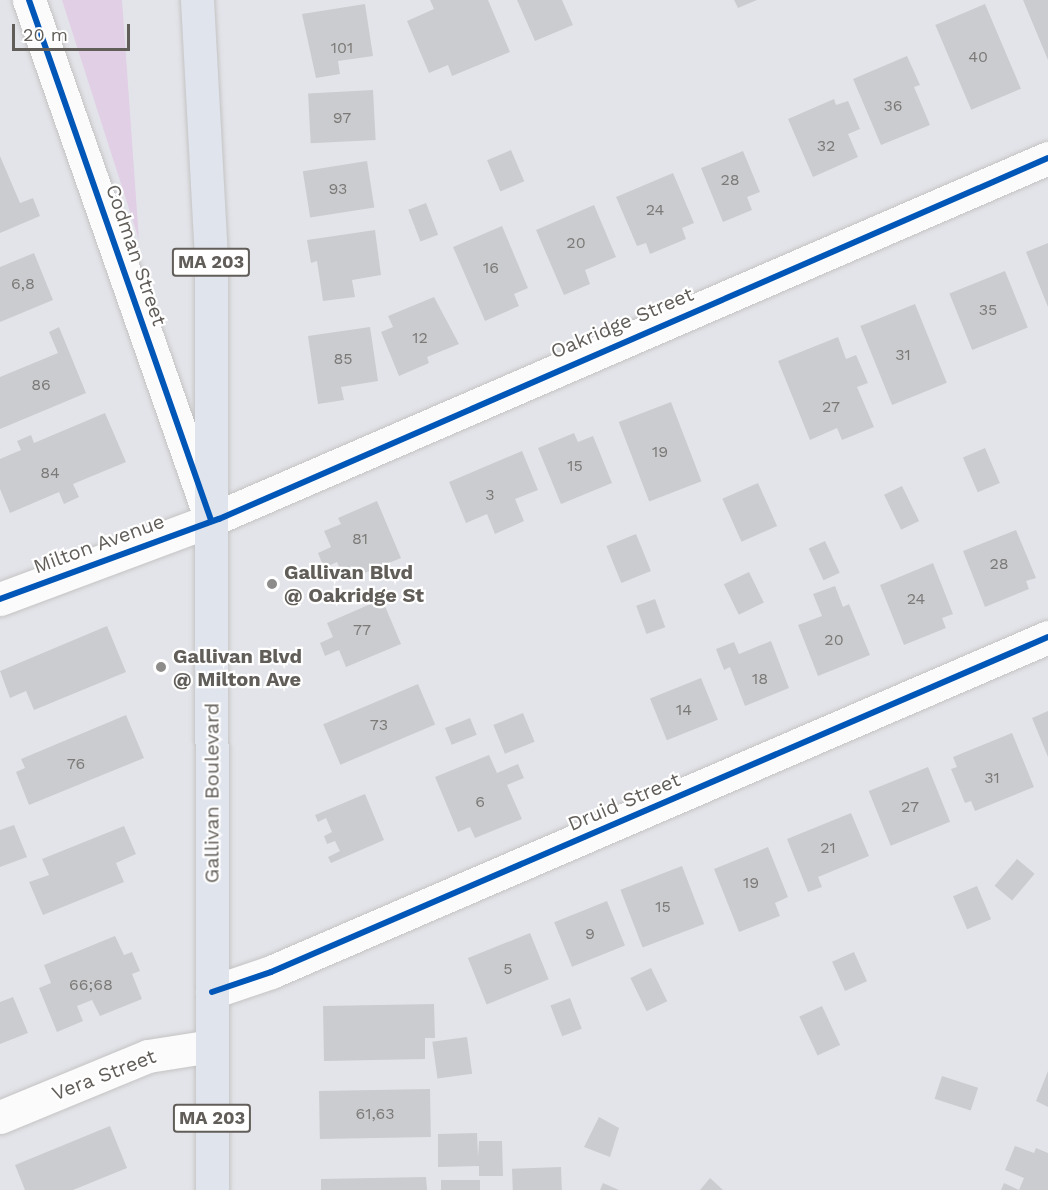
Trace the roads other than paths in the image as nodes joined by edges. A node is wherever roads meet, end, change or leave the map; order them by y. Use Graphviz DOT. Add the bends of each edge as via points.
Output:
graph roads {
  1 [pos="29,0"];
  2 [pos="201,1"];
  3 [pos="1048,158"];
  4 [pos="211,520"];
  5 [pos="0,599"];
  6 [pos="1048,636"];
  7 [pos="212,992"];
  8 [pos="211,1046"];
  9 [pos="0,1117"];
  10 [pos="212,1190"];
  1 -- 4 [label="street, Codman Street"];
  2 -- 4 [label="highway, Gallivan Boulevard / MA 203" via="211,262"];
  3 -- 4 [label="street, Oakridge Street"];
  4 -- 5 [label="street, Milton Avenue"];
  4 -- 7 [label="highway, Gallivan Boulevard / MA 203"];
  6 -- 7 [label="street, Druid Street" via="271,972"];
  7 -- 8 [label="highway, Gallivan Boulevard / MA 203"];
  8 -- 9 [label="street, Vera Street" via="148,1056"];
  8 -- 10 [label="highway, Gallivan Boulevard / MA 203"];
}
